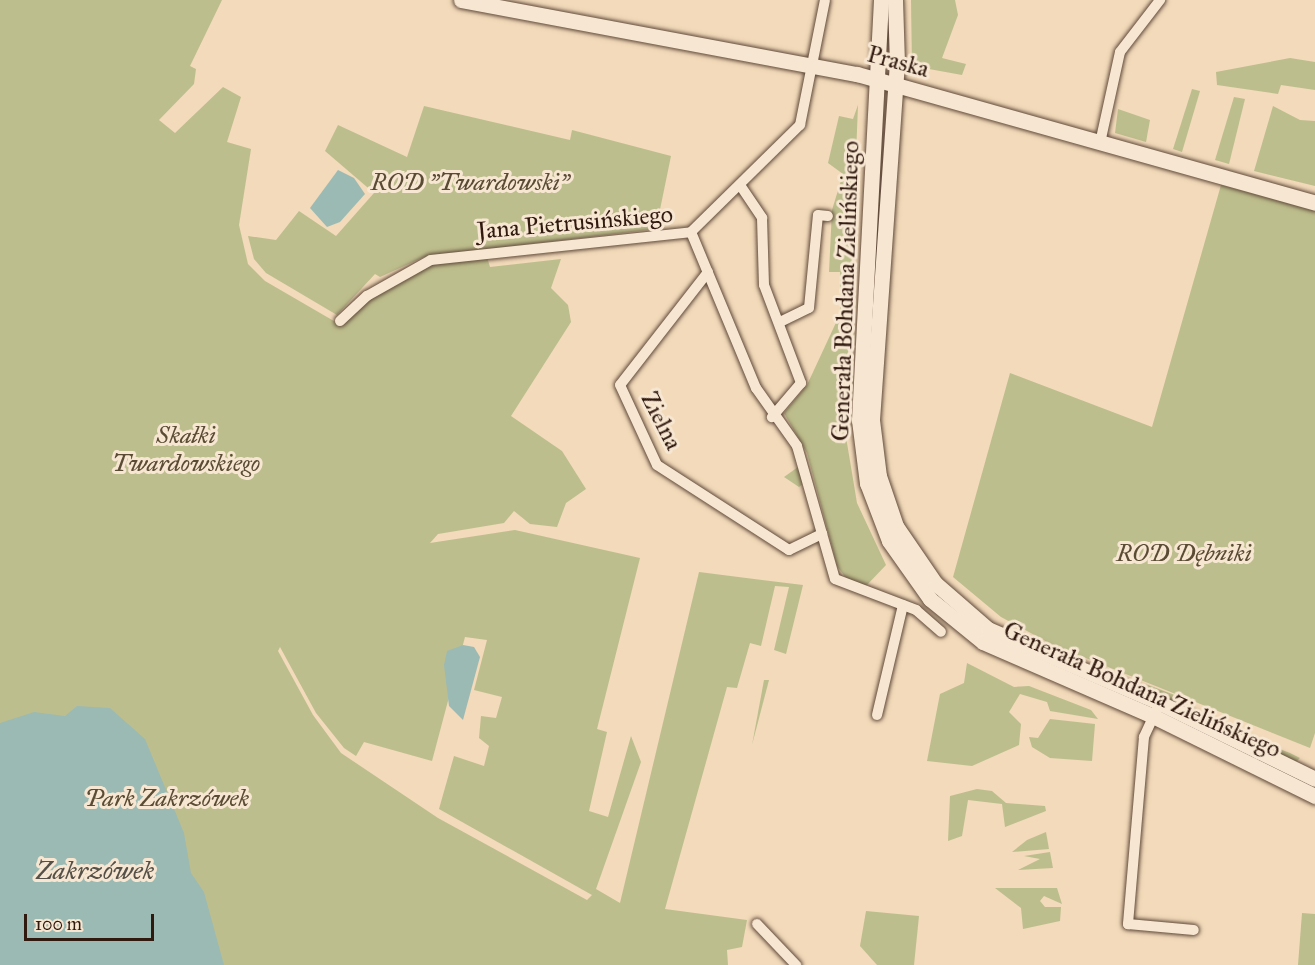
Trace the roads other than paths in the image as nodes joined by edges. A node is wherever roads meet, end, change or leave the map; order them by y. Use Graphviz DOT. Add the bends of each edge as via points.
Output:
graph roads {
  1 [pos="460,0"];
  2 [pos="825,0"];
  3 [pos="881,0"];
  4 [pos="896,0"];
  5 [pos="1160,0"];
  6 [pos="813,64"];
  7 [pos="877,80"];
  8 [pos="896,84"];
  9 [pos="1100,143"];
  10 [pos="740,185"];
  11 [pos="1315,203"];
  12 [pos="828,216"];
  13 [pos="691,232"];
  14 [pos="708,272"];
  15 [pos="340,321"];
  16 [pos="780,322"];
  17 [pos="772,417"];
  18 [pos="822,534"];
  19 [pos="903,605"];
  20 [pos="941,633"];
  21 [pos="1157,709"];
  22 [pos="877,715"];
  23 [pos="1315,779"];
  24 [pos="1315,796"];
  25 [pos="757,924"];
  26 [pos="1194,930"];
  27 [pos="796,965"];
  1 -- 6 [label="main road, Praska"];
  2 -- 6 [label="street, Jana Pietrusińskiego"];
  3 -- 7 [label="main road, Generała Bohdana Zielińskiego"];
  4 -- 8 [label="main road, Generała Bohdana Zielińskiego"];
  5 -- 9 [label="street" via="1120,52"];
  6 -- 7 [label="main road, Praska"];
  6 -- 10 [label="street, Jana Pietrusińskiego" via="800,125"];
  7 -- 8 [label="main road, Praska"];
  7 -- 21 [label="main road, Generała Bohdana Zielińskiego" via="859,420 867,483 884,530 923,591 974,636 1022,662"];
  8 -- 9 [label="main road, Praska"];
  8 -- 21 [label="main road, Generała Bohdana Zielińskiego" via="872,420 879,476 896,526 935,584 982,625"];
  9 -- 11 [label="main road, Praska"];
  10 -- 13 [label="street, Jana Pietrusińskiego"];
  10 -- 16 [label="street" via="764,227 764,285"];
  12 -- 16 [label="street" via="818,215 809,308"];
  13 -- 14 [label="street"];
  13 -- 15 [label="street, Jana Pietrusińskiego" via="431,260 367,296"];
  14 -- 17 [label="street"];
  14 -- 18 [label="street, Zielna" via="620,385 657,465 789,550"];
  16 -- 17 [label="street" via="801,383"];
  17 -- 18 [label="street" via="797,446"];
  18 -- 19 [label="street" via="835,579"];
  19 -- 20 [label="street"];
  19 -- 22 [label="street"];
  21 -- 23 [label="main road, Generała Bohdana Zielińskiego"];
  21 -- 24 [label="main road, Generała Bohdana Zielińskiego"];
  21 -- 26 [label="street" via="1140,772 1128,924"];
  25 -- 27 [label="street"];
}
